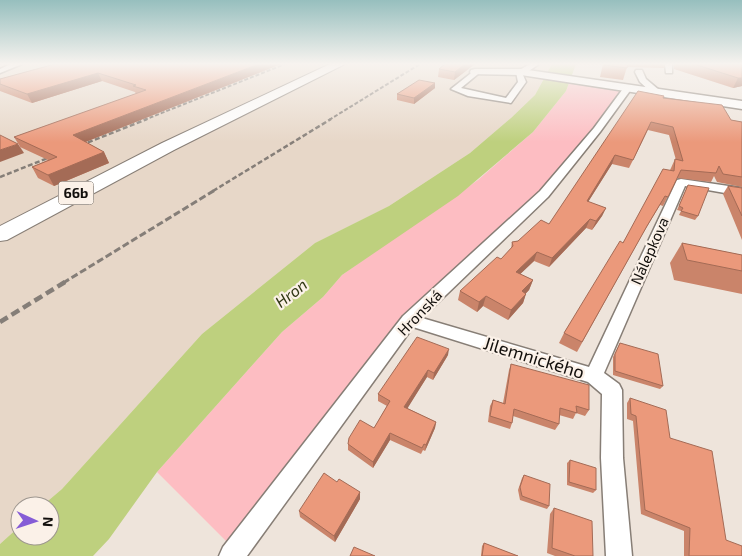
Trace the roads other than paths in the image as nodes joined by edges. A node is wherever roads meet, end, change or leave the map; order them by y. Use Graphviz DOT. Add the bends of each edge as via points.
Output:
graph roads {
  1 [pos="285,90"];
  2 [pos="457,90"];
  3 [pos="516,90"];
  4 [pos="627,90"];
  5 [pos="642,90"];
  6 [pos="654,90"];
  7 [pos="656,92"];
  8 [pos="742,105"];
  9 [pos="742,192"];
  10 [pos="0,235"];
  11 [pos="409,320"];
  12 [pos="594,376"];
  13 [pos="232,556"];
  14 [pos="619,556"];
  1 -- 10 [label="main road, 66b" via="102,179"];
  2 -- 3 [label="street" via="508,100"];
  4 -- 11 [label="street, Hronská" via="544,194"];
  5 -- 7 [label="street"];
  6 -- 7 [label="street"];
  7 -- 8 [label="street"];
  9 -- 12 [label="street, Nálepkova" via="680,182"];
  11 -- 12 [label="street, Jilemnického"];
  11 -- 13 [label="street, Hronská"];
  12 -- 14 [label="street, Jilemnického" via="612,390 612,458"];
}
